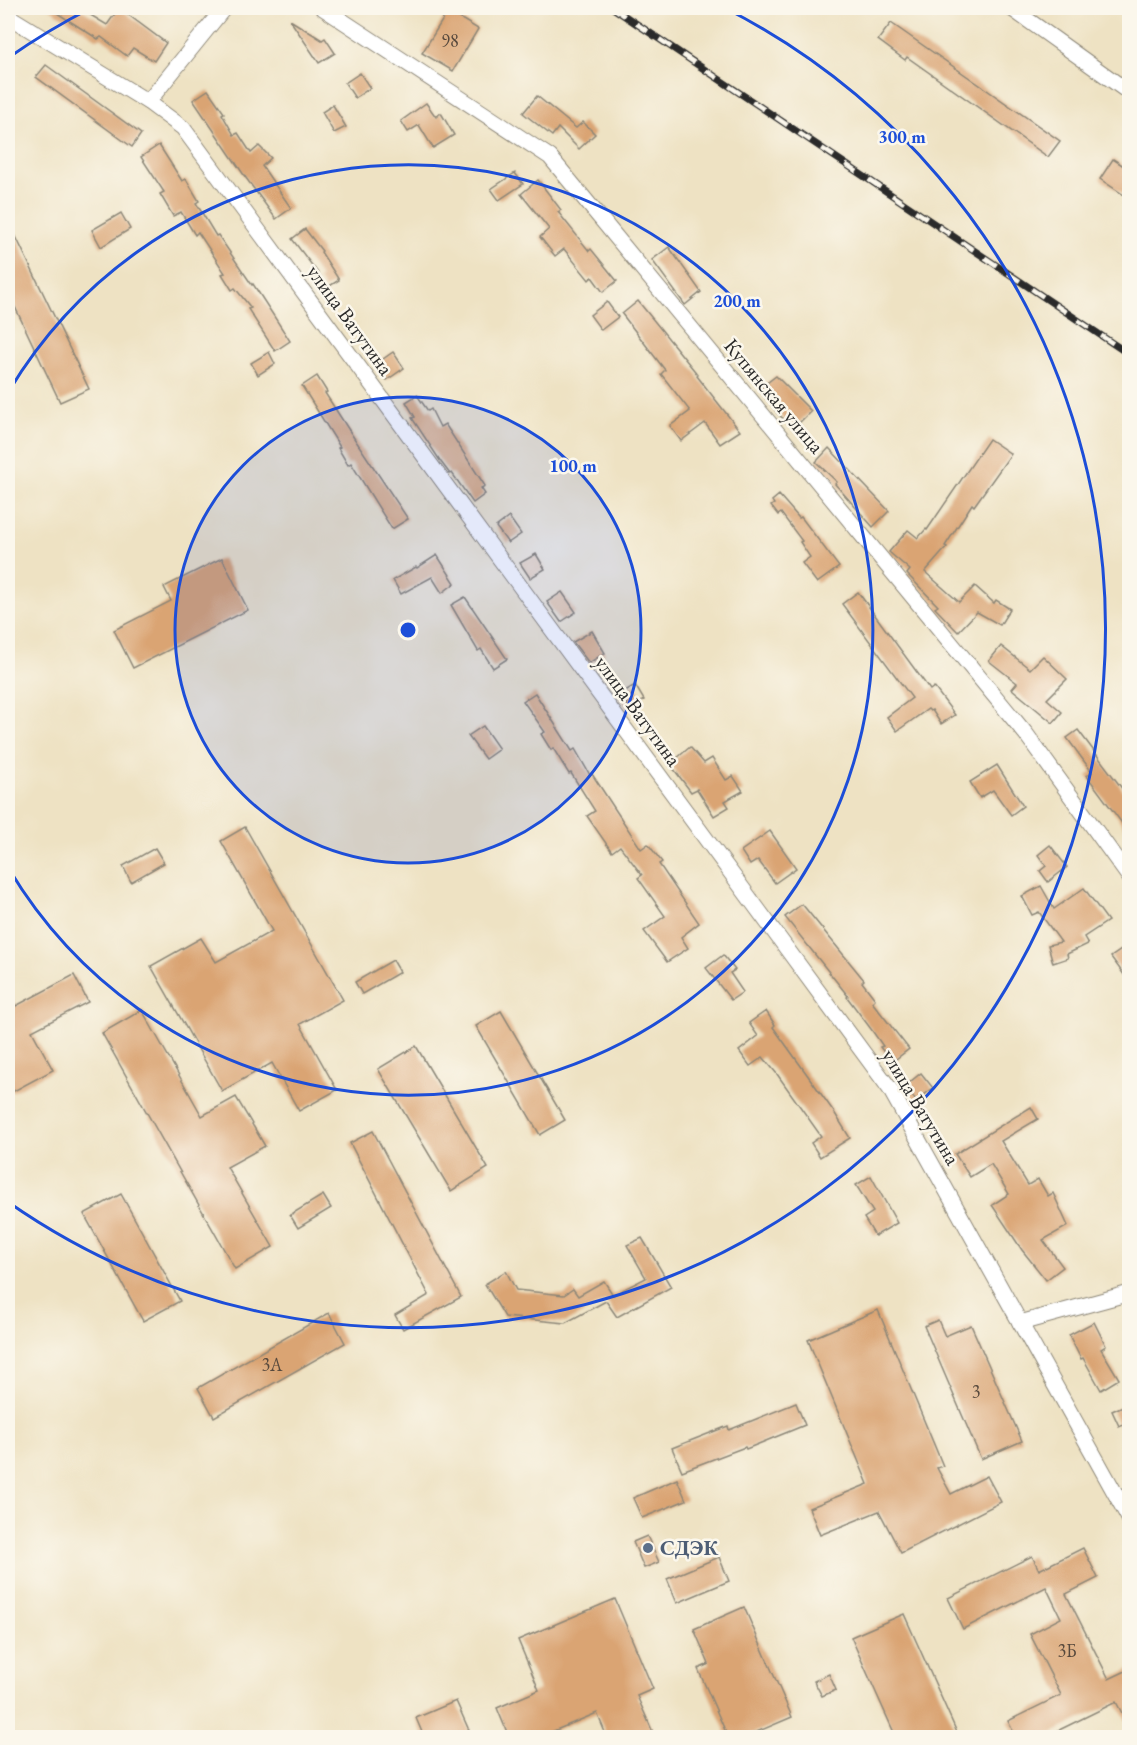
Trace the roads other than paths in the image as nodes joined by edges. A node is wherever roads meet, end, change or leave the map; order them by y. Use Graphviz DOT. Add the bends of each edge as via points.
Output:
graph roads {
  1 [pos="224,8"];
  2 [pos="323,8"];
  3 [pos="1011,8"];
  4 [pos="8,16"];
  5 [pos="1130,93"];
  6 [pos="148,102"];
  7 [pos="1130,878"];
  8 [pos="1130,1293"];
  9 [pos="1020,1323"];
  10 [pos="1130,1520"];
  1 -- 6 [label="street"];
  2 -- 7 [label="street, Купянская улица" via="550,158 1026,734"];
  3 -- 5 [label="street"];
  4 -- 6 [label="street, улица Ватутина"];
  6 -- 9 [label="street, улица Ватутина" via="183,128 890,1089"];
  8 -- 9 [label="street"];
  9 -- 10 [label="street, улица Ватутина"];
}
